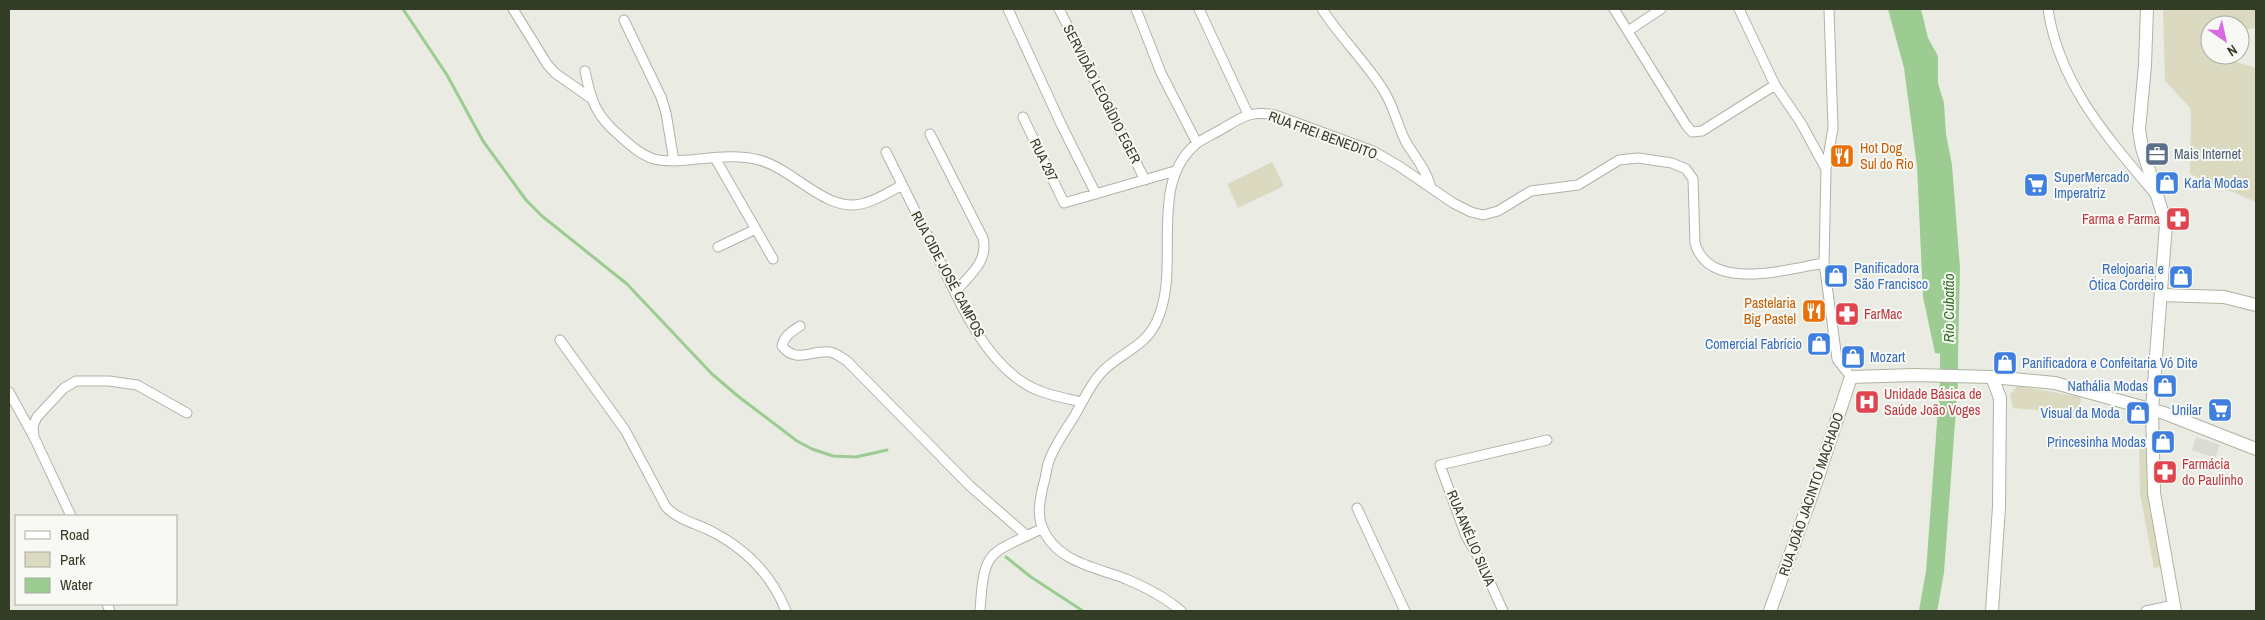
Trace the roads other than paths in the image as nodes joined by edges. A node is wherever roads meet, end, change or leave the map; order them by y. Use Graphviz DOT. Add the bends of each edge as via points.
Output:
graph roads {
  1 [pos="513,9"];
  2 [pos="1008,9"];
  3 [pos="1059,9"];
  4 [pos="1136,9"];
  5 [pos="1199,9"];
  6 [pos="1322,9"];
  7 [pos="1614,9"];
  8 [pos="1662,9"];
  9 [pos="1739,9"];
  10 [pos="1829,9"];
  11 [pos="2048,9"];
  12 [pos="2147,9"];
  13 [pos="624,20"];
  14 [pos="1628,31"];
  15 [pos="585,71"];
  16 [pos="1775,85"];
  17 [pos="592,99"];
  18 [pos="1248,114"];
  19 [pos="1023,117"];
  20 [pos="930,134"];
  21 [pos="1197,144"];
  22 [pos="886,152"];
  23 [pos="715,158"];
  24 [pos="674,161"];
  25 [pos="1826,169"];
  26 [pos="1175,172"];
  27 [pos="1145,180"];
  28 [pos="902,185"];
  29 [pos="1431,187"];
  30 [pos="1096,194"];
  31 [pos="2155,194"];
  32 [pos="756,229"];
  33 [pos="718,247"];
  34 [pos="773,259"];
  35 [pos="1824,263"];
  36 [pos="955,292"];
  37 [pos="2161,295"];
  38 [pos="2256,304"];
  39 [pos="800,326"];
  40 [pos="560,340"];
  41 [pos="1851,377"];
  42 [pos="1988,377"];
  43 [pos="2012,378"];
  44 [pos="9,392"];
  45 [pos="2000,398"];
  46 [pos="1082,402"];
  47 [pos="2152,410"];
  48 [pos="187,413"];
  49 [pos="34,436"];
  50 [pos="1547,440"];
  51 [pos="2256,448"];
  52 [pos="1357,508"];
  53 [pos="70,515"];
  54 [pos="1043,528"];
  55 [pos="1026,535"];
  56 [pos="2174,608"];
  57 [pos="786,611"];
  58 [pos="980,611"];
  59 [pos="1180,611"];
  60 [pos="1405,611"];
  61 [pos="1502,611"];
  62 [pos="1770,611"];
  63 [pos="1992,611"];
  64 [pos="2146,611"];
  1 -- 17 [label="street" via="547,64"];
  2 -- 30 [label="street"];
  3 -- 27 [label="street, SERVIDÃO LEOGÍDIO EGER"];
  4 -- 21 [label="street" via="1161,73"];
  5 -- 18 [label="street"];
  6 -- 29 [label="street" via="1383,89 1401,132 1428,175"];
  7 -- 14 [label="street"];
  8 -- 14 [label="street"];
  9 -- 16 [label="street"];
  10 -- 25 [label="street" via="1833,128"];
  11 -- 31 [label="street" via="2057,48 2078,96"];
  12 -- 31 [label="main road" via="2139,130"];
  13 -- 24 [label="street" via="661,97"];
  14 -- 16 [label="street" via="1692,132 1702,131"];
  15 -- 17 [label="street"];
  16 -- 25 [label="street" via="1801,123"];
  17 -- 24 [label="street" via="604,123 636,149 654,159"];
  18 -- 21 [label="street, RUA FREI BENEDITO"];
  18 -- 29 [label="street, RUA FREI BENEDITO" via="1263,112 1275,115 1373,152"];
  19 -- 30 [label="street, RUA 297" via="1064,203"];
  20 -- 36 [label="street" via="986,248 976,268"];
  21 -- 26 [label="street, RUA FREI BENEDITO" via="1182,159"];
  22 -- 28 [label="street, RUA CIDE JOSÉ CAMPOS"];
  23 -- 24 [label="street"];
  23 -- 28 [label="street" via="737,157 766,162 834,203 843,205 870,202"];
  23 -- 32 [label="street"];
  25 -- 35 [label="street"];
  26 -- 27 [label="street"];
  26 -- 46 [label="street, RUA FREI BENEDITO" via="1170,190 1166,291 1160,314 1147,337 1104,369"];
  27 -- 30 [label="street"];
  28 -- 36 [label="street, RUA CIDE JOSÉ CAMPOS"];
  29 -- 35 [label="street, RUA FREI BENEDITO" via="1453,203 1483,215 1498,211 1531,191 1578,185 1619,160 1638,158 1672,163 1686,169 1693,179 1696,243 1710,264 1726,272 1752,274"];
  31 -- 37 [label="main road" via="2166,224"];
  32 -- 33 [label="street"];
  32 -- 34 [label="street"];
  35 -- 41 [label="street" via="1837,359"];
  36 -- 46 [label="street, RUA CIDE JOSÉ CAMPOS" via="980,336 1012,374 1035,389"];
  37 -- 38 [label="main road" via="2224,297"];
  37 -- 47 [label="main road"];
  39 -- 55 [label="street" via="783,341 785,350 794,356 828,351 847,361 970,486"];
  40 -- 57 [label="street" via="625,430 667,508 724,538 753,560 774,585"];
  41 -- 42 [label="main road"];
  41 -- 62 [label="main road, RUA JOÃO JACINTO MACHADO"];
  42 -- 43 [label="main road"];
  42 -- 45 [label="main road"];
  43 -- 45 [label="main road"];
  43 -- 47 [label="main road" via="2062,384"];
  44 -- 49 [label="street"];
  45 -- 63 [label="main road" via="1999,508"];
  46 -- 54 [label="street, RUA FREI BENEDITO" via="1049,461 1039,509"];
  47 -- 51 [label="main road"];
  47 -- 56 [label="main road" via="2154,493"];
  48 -- 49 [label="street" via="137,386 109,381 76,381 64,388 37,417 33,426"];
  49 -- 53 [label="street"];
  50 -- 61 [label="street, RUA ANÉLIO SILVA" via="1440,465 1466,536"];
  52 -- 60 [label="street"];
  54 -- 55 [label="street"];
  54 -- 59 [label="street, RUA FREI BENEDITO" via="1049,540 1070,559 1144,587"];
  55 -- 58 [label="street" via="990,558 983,573"];
  56 -- 64 [label="street"];
}
